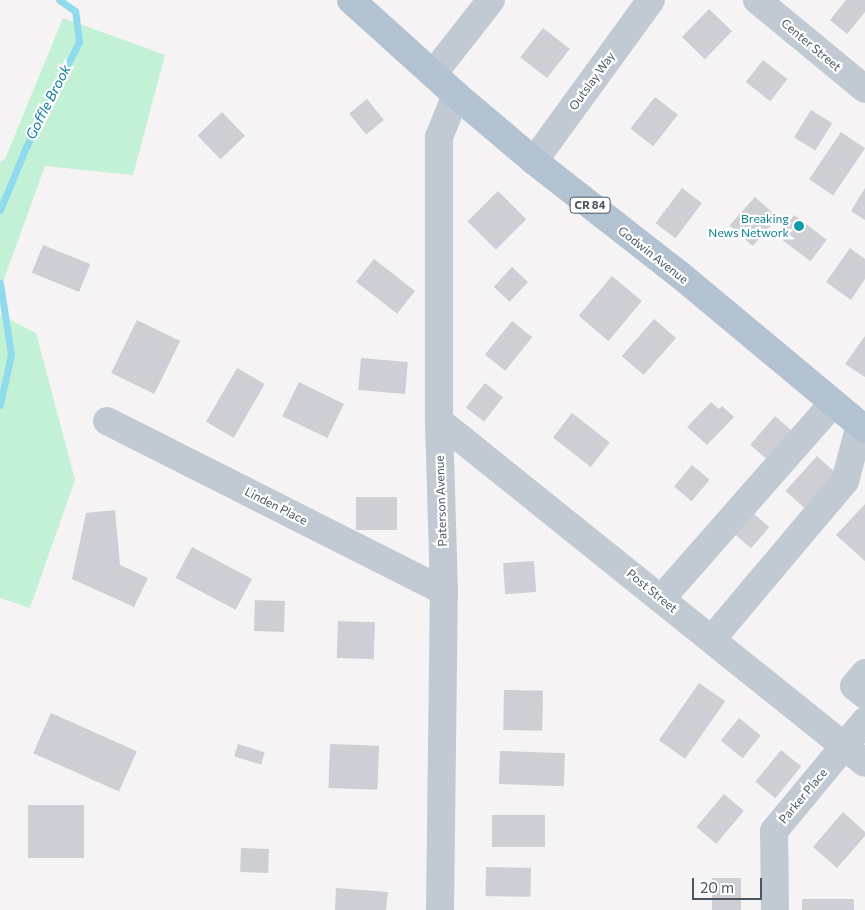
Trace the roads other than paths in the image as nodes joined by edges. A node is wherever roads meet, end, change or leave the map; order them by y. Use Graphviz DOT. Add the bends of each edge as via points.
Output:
graph roads {
  1 [pos="352,0"];
  2 [pos="491,0"];
  3 [pos="651,0"];
  4 [pos="757,0"];
  5 [pos="432,74"];
  6 [pos="865,89"];
  7 [pos="456,95"];
  8 [pos="534,162"];
  9 [pos="833,403"];
  10 [pos="107,421"];
  11 [pos="439,421"];
  12 [pos="862,427"];
  13 [pos="855,478"];
  14 [pos="444,591"];
  15 [pos="662,599"];
  16 [pos="712,639"];
  17 [pos="865,673"];
  18 [pos="865,694"];
  19 [pos="865,721"];
  20 [pos="844,745"];
  21 [pos="865,763"];
  22 [pos="440,910"];
  23 [pos="775,910"];
  1 -- 5 [label="main road, Godwin Avenue / CR 84"];
  2 -- 5 [label="street"];
  3 -- 8 [label="street, Outslay Way"];
  4 -- 6 [label="street, Center Street"];
  5 -- 7 [label="main road, Godwin Avenue / CR 84"];
  7 -- 8 [label="main road, Godwin Avenue / CR 84"];
  7 -- 11 [label="street, Paterson Avenue" via="439,137"];
  8 -- 9 [label="main road, Godwin Avenue / CR 84" via="680,275"];
  9 -- 12 [label="main road, Godwin Avenue / CR 84"];
  9 -- 15 [label="street"];
  10 -- 14 [label="street, Linden Place"];
  11 -- 14 [label="street, Paterson Avenue"];
  11 -- 15 [label="street, Post Street"];
  12 -- 13 [label="street"];
  13 -- 16 [label="street"];
  14 -- 22 [label="street, Paterson Avenue"];
  15 -- 16 [label="street, Post Street"];
  16 -- 20 [label="street, Post Street"];
  17 -- 18 [label="street" via="854,686"];
  19 -- 20 [label="street, Parker Place"];
  20 -- 21 [label="street, Post Street"];
  20 -- 23 [label="street, Parker Place" via="774,831"];
}
